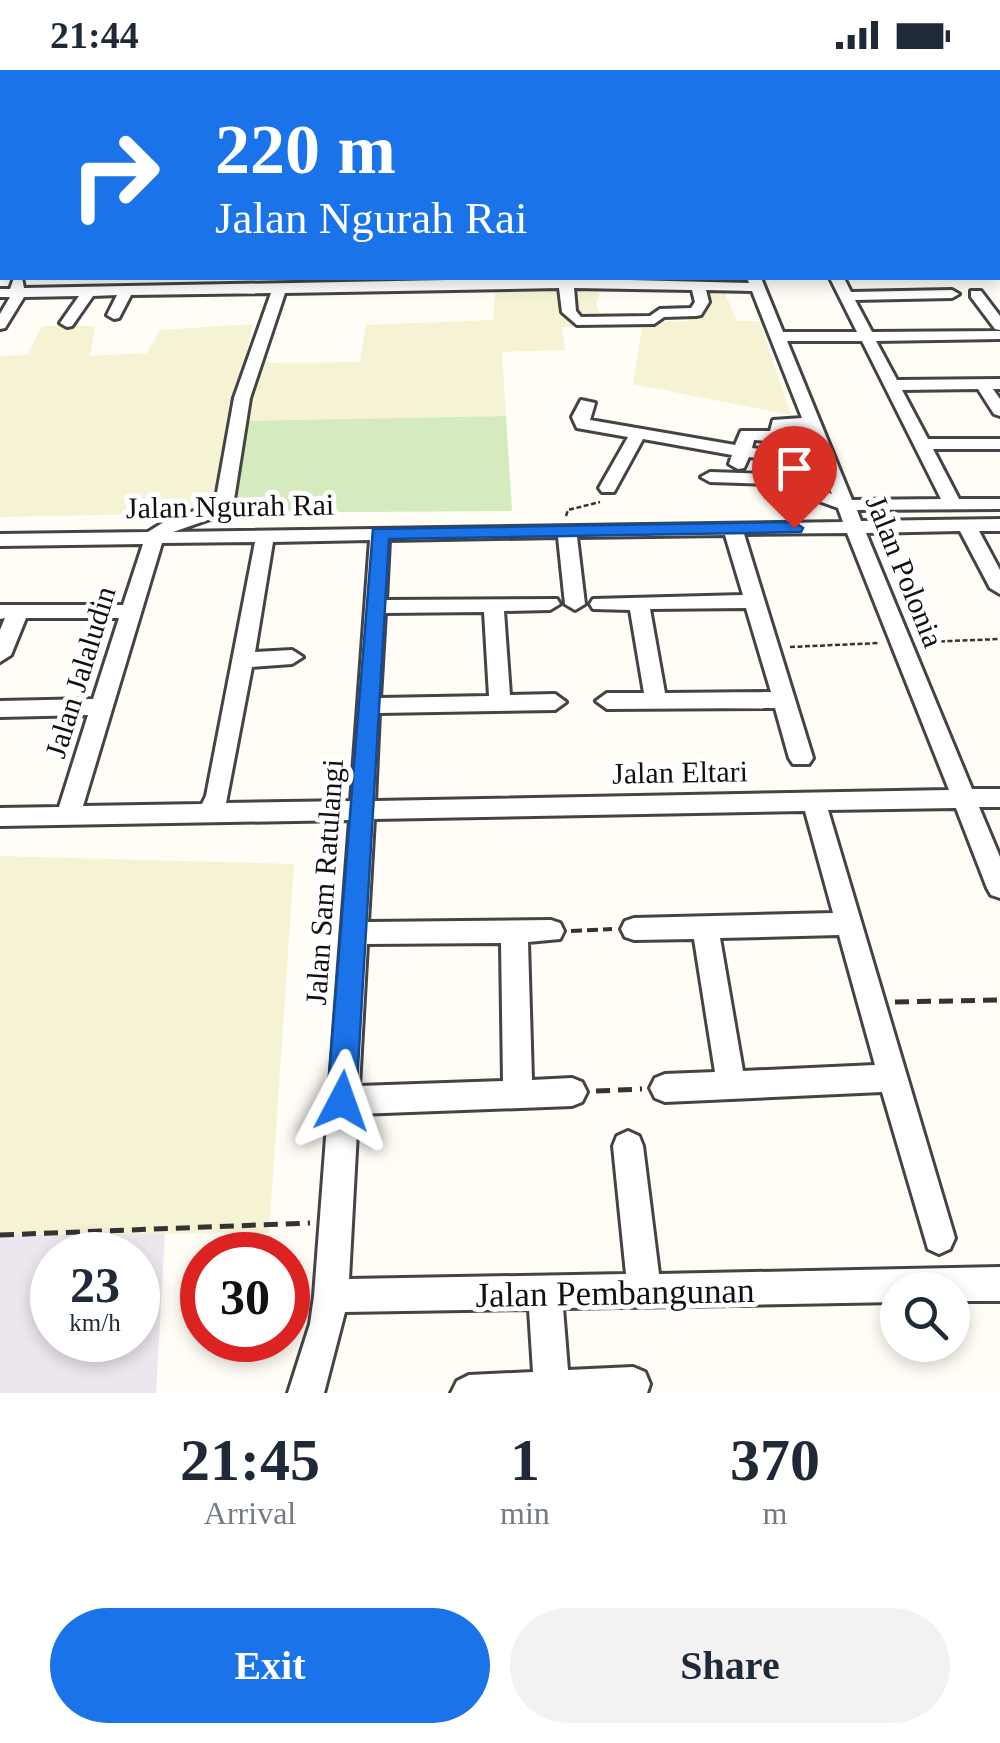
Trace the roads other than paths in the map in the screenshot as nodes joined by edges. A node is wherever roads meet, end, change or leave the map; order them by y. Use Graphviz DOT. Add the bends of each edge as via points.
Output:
graph roads {
  1 [pos="838,280"];
  2 [pos="918,280"];
  3 [pos="560,281"];
  4 [pos="415,282"];
  5 [pos="496,282"];
  6 [pos="670,282"];
  7 [pos="756,282"];
  8 [pos="341,283"];
  9 [pos="151,284"];
  10 [pos="18,285"];
  11 [pos="268,285"];
  12 [pos="698,286"];
  13 [pos="90,292"];
  14 [pos="126,292"];
  15 [pos="0,293"];
  16 [pos="928,294"];
  17 [pos="952,294"];
  18 [pos="1000,294"];
  19 [pos="846,296"];
  20 [pos="416,307"];
  21 [pos="149,312"];
  22 [pos="114,315"];
  23 [pos="67,323"];
  24 [pos="0,325"];
  25 [pos="1000,326"];
  26 [pos="1000,335"];
  27 [pos="868,336"];
  28 [pos="778,338"];
  29 [pos="992,384"];
  30 [pos="892,385"];
  31 [pos="587,403"];
  32 [pos="1000,411"];
  33 [pos="813,423"];
  34 [pos="638,434"];
  35 [pos="778,437"];
  36 [pos="922,444"];
  37 [pos="1000,444"];
  38 [pos="741,453"];
  39 [pos="776,457"];
  40 [pos="710,478"];
  41 [pos="735,478"];
  42 [pos="774,478"];
  43 [pos="608,488"];
  44 [pos="953,504"];
  45 [pos="1000,504"];
  46 [pos="846,506"];
  47 [pos="566,521"];
  48 [pos="1000,525"];
  49 [pos="967,526"];
  50 [pos="855,527"];
  51 [pos="733,529"];
  52 [pos="380,533"];
  53 [pos="265,536"];
  54 [pos="0,540"];
  55 [pos="152,542"];
  56 [pos="1000,588"];
  57 [pos="754,600"];
  58 [pos="639,603"];
  59 [pos="550,604"];
  60 [pos="575,604"];
  61 [pos="600,604"];
  62 [pos="494,606"];
  63 [pos="374,608"];
  64 [pos="130,611"];
  65 [pos="9,612"];
  66 [pos="0,654"];
  67 [pos="292,657"];
  68 [pos="242,660"];
  69 [pos="784,700"];
  70 [pos="607,701"];
  71 [pos="656,701"];
  72 [pos="555,702"];
  73 [pos="500,703"];
  74 [pos="368,706"];
  75 [pos="100,707"];
  76 [pos="0,708"];
  77 [pos="801,758"];
  78 [pos="1000,798"];
  79 [pos="964,799"];
  80 [pos="814,802"];
  81 [pos="210,811"];
  82 [pos="361,811"];
  83 [pos="68,815"];
  84 [pos="0,818"];
  85 [pos="1000,888"];
  86 [pos="849,924"];
  87 [pos="634,928"];
  88 [pos="705,928"];
  89 [pos="514,932"];
  90 [pos="552,932"];
  91 [pos="353,933"];
  92 [pos="894,1078"];
  93 [pos="731,1084"];
  94 [pos="665,1088"];
  95 [pos="572,1092"];
  96 [pos="518,1094"];
  97 [pos="342,1101"];
  98 [pos="628,1146"];
  99 [pos="939,1238"];
  100 [pos="1000,1284"];
  101 [pos="645,1293"];
  102 [pos="545,1295"];
  103 [pos="331,1296"];
  104 [pos="633,1384"];
  105 [pos="552,1386"];
  106 [pos="306,1393"];
  107 [pos="468,1393"];
  1 -- 19 [label="street"];
  2 -- 16 [label="street"];
  3 -- 5 [label="street"];
  3 -- 6 [label="street"];
  3 -- 12 [label="street" via="569,312 594,323 696,312 702,302"];
  4 -- 5 [label="street"];
  4 -- 8 [label="street"];
  4 -- 20 [label="street"];
  6 -- 12 [label="street"];
  7 -- 12 [label="street"];
  7 -- 28 [label="street, Jalan Polonia"];
  8 -- 11 [label="street"];
  9 -- 11 [label="street"];
  9 -- 14 [label="street"];
  9 -- 21 [label="street"];
  10 -- 13 [label="street"];
  10 -- 15 [label="street"];
  10 -- 24 [label="street" via="18,300"];
  11 -- 55 [label="street" via="224,506 171,521"];
  13 -- 14 [label="street"];
  13 -- 23 [label="street"];
  14 -- 22 [label="street"];
  16 -- 17 [label="street"];
  16 -- 19 [label="street"];
  18 -- 25 [label="street" via="976,294"];
  19 -- 27 [label="street"];
  26 -- 27 [label="street"];
  27 -- 28 [label="street"];
  27 -- 30 [label="street"];
  28 -- 33 [label="street, Jalan Polonia"];
  29 -- 30 [label="street"];
  29 -- 32 [label="street"];
  30 -- 36 [label="street"];
  31 -- 34 [label="street" via="584,424"];
  33 -- 35 [label="street" via="780,424"];
  33 -- 46 [label="street, Jalan Polonia"];
  34 -- 38 [label="street"];
  34 -- 43 [label="street"];
  35 -- 38 [label="street" via="747,436"];
  35 -- 39 [label="street"];
  36 -- 37 [label="street"];
  36 -- 44 [label="street"];
  38 -- 39 [label="street"];
  38 -- 41 [label="street"];
  39 -- 42 [label="street"];
  40 -- 41 [label="street"];
  41 -- 42 [label="street"];
  42 -- 46 [label="street"];
  44 -- 45 [label="street"];
  44 -- 46 [label="street"];
  46 -- 50 [label="street, Jalan Polonia"];
  47 -- 51 [label="street, Jalan Ngurah Rai"];
  47 -- 52 [label="street, Jalan Ngurah Rai"];
  47 -- 60 [label="street"];
  48 -- 49 [label="street, Jalan Ngurah Rai"];
  49 -- 50 [label="street, Jalan Ngurah Rai"];
  49 -- 56 [label="street"];
  50 -- 51 [label="street, Jalan Ngurah Rai"];
  50 -- 79 [label="street, Jalan Polonia"];
  51 -- 57 [label="street"];
  52 -- 53 [label="street, Jalan Ngurah Rai"];
  52 -- 63 [label="street, Jalan Sam Ratulangi"];
  53 -- 55 [label="street, Jalan Ngurah Rai"];
  53 -- 68 [label="street"];
  54 -- 55 [label="street, Jalan Ngurah Rai"];
  55 -- 64 [label="street, Jalan Jalaludin"];
  57 -- 58 [label="street"];
  57 -- 69 [label="street"];
  58 -- 61 [label="street"];
  58 -- 71 [label="street"];
  59 -- 62 [label="street"];
  62 -- 63 [label="street"];
  62 -- 73 [label="street"];
  63 -- 74 [label="street, Jalan Sam Ratulangi"];
  64 -- 65 [label="street"];
  64 -- 75 [label="street, Jalan Jalaludin"];
  65 -- 66 [label="street"];
  67 -- 68 [label="street"];
  68 -- 81 [label="street"];
  69 -- 71 [label="street"];
  69 -- 77 [label="street"];
  70 -- 71 [label="street"];
  72 -- 73 [label="street"];
  73 -- 74 [label="street"];
  74 -- 82 [label="street, Jalan Sam Ratulangi"];
  75 -- 76 [label="street"];
  75 -- 83 [label="street, Jalan Jalaludin"];
  78 -- 79 [label="street, Jalan Eltari"];
  79 -- 80 [label="street, Jalan Eltari"];
  79 -- 85 [label="street, Jalan Polonia"];
  80 -- 82 [label="street, Jalan Eltari"];
  80 -- 86 [label="street"];
  81 -- 82 [label="street, Jalan Eltari"];
  81 -- 83 [label="street, Jalan Eltari"];
  82 -- 91 [label="street, Jalan Sam Ratulangi"];
  83 -- 84 [label="street, Jalan Eltari"];
  86 -- 88 [label="street"];
  86 -- 92 [label="street"];
  87 -- 88 [label="street"];
  88 -- 93 [label="street"];
  89 -- 90 [label="street"];
  89 -- 91 [label="street"];
  89 -- 96 [label="street"];
  91 -- 97 [label="street, Jalan Sam Ratulangi"];
  92 -- 93 [label="street"];
  92 -- 99 [label="street"];
  93 -- 94 [label="street"];
  95 -- 96 [label="street"];
  96 -- 97 [label="street"];
  97 -- 103 [label="street, Jalan Sam Ratulangi"];
  98 -- 101 [label="street"];
  100 -- 101 [label="street, Jalan Pembangunan"];
  101 -- 102 [label="street, Jalan Pembangunan"];
  102 -- 103 [label="street, Jalan Pembangunan"];
  102 -- 105 [label="street"];
  103 -- 106 [label="street"];
  104 -- 105 [label="street"];
  105 -- 107 [label="street"];
}
